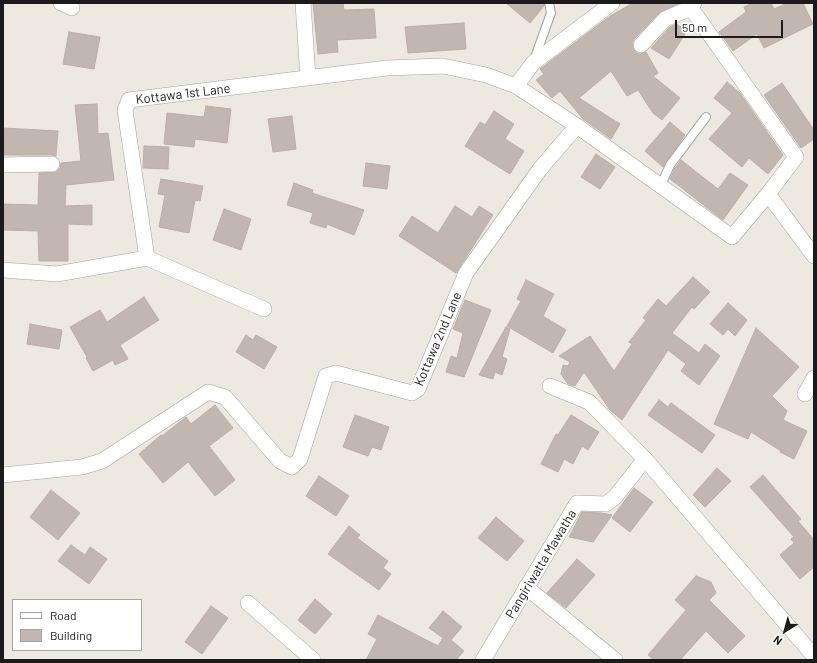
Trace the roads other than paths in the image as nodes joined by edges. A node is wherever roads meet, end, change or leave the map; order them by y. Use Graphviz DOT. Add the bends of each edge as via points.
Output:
graph roads {
  1 [pos="303,3"];
  2 [pos="549,3"];
  3 [pos="612,3"];
  4 [pos="692,5"];
  5 [pos="641,45"];
  6 [pos="533,62"];
  7 [pos="308,78"];
  8 [pos="516,86"];
  9 [pos="706,117"];
  10 [pos="577,126"];
  11 [pos="52,164"];
  12 [pos="3,165"];
  13 [pos="661,185"];
  14 [pos="768,194"];
  15 [pos="814,256"];
  16 [pos="147,258"];
  17 [pos="3,270"];
  18 [pos="264,309"];
  19 [pos="814,378"];
  20 [pos="550,386"];
  21 [pos="805,394"];
  22 [pos="645,459"];
  23 [pos="3,474"];
  24 [pos="526,587"];
  25 [pos="248,604"];
  26 [pos="814,656"];
  27 [pos="313,660"];
  28 [pos="483,660"];
  29 [pos="615,660"];
  1 -- 7 [label="street"];
  2 -- 6 [label="lane" via="551,12"];
  3 -- 6 [label="street"];
  4 -- 5 [label="street" via="665,19"];
  4 -- 14 [label="street" via="796,157"];
  6 -- 8 [label="street"];
  7 -- 8 [label="street, Kottawa 1st Lane" via="387,68 443,66 486,75"];
  7 -- 16 [label="street, Kottawa 1st Lane" via="129,100 125,110"];
  8 -- 10 [label="street, Kottawa 1st Lane"];
  9 -- 13 [label="lane" via="670,165"];
  10 -- 13 [label="street, Kottawa 1st Lane"];
  10 -- 23 [label="street, Kottawa 2nd Lane" via="540,169 466,273 418,389 412,393 336,373 326,376 300,459 292,467 280,461 225,397 208,392 102,461 82,467"];
  11 -- 12 [label="street"];
  13 -- 14 [label="street, Kottawa 1st Lane" via="732,237"];
  14 -- 15 [label="street"];
  16 -- 17 [label="street" via="57,274"];
  16 -- 18 [label="street"];
  19 -- 21 [label="street"];
  20 -- 22 [label="street" via="589,402"];
  22 -- 24 [label="street, Pangiriwatta Mawatha" via="615,497 606,504 577,503"];
  22 -- 26 [label="street"];
  24 -- 28 [label="street, Pangiriwatta Mawatha"];
  24 -- 29 [label="street"];
  25 -- 27 [label="street"];
}
